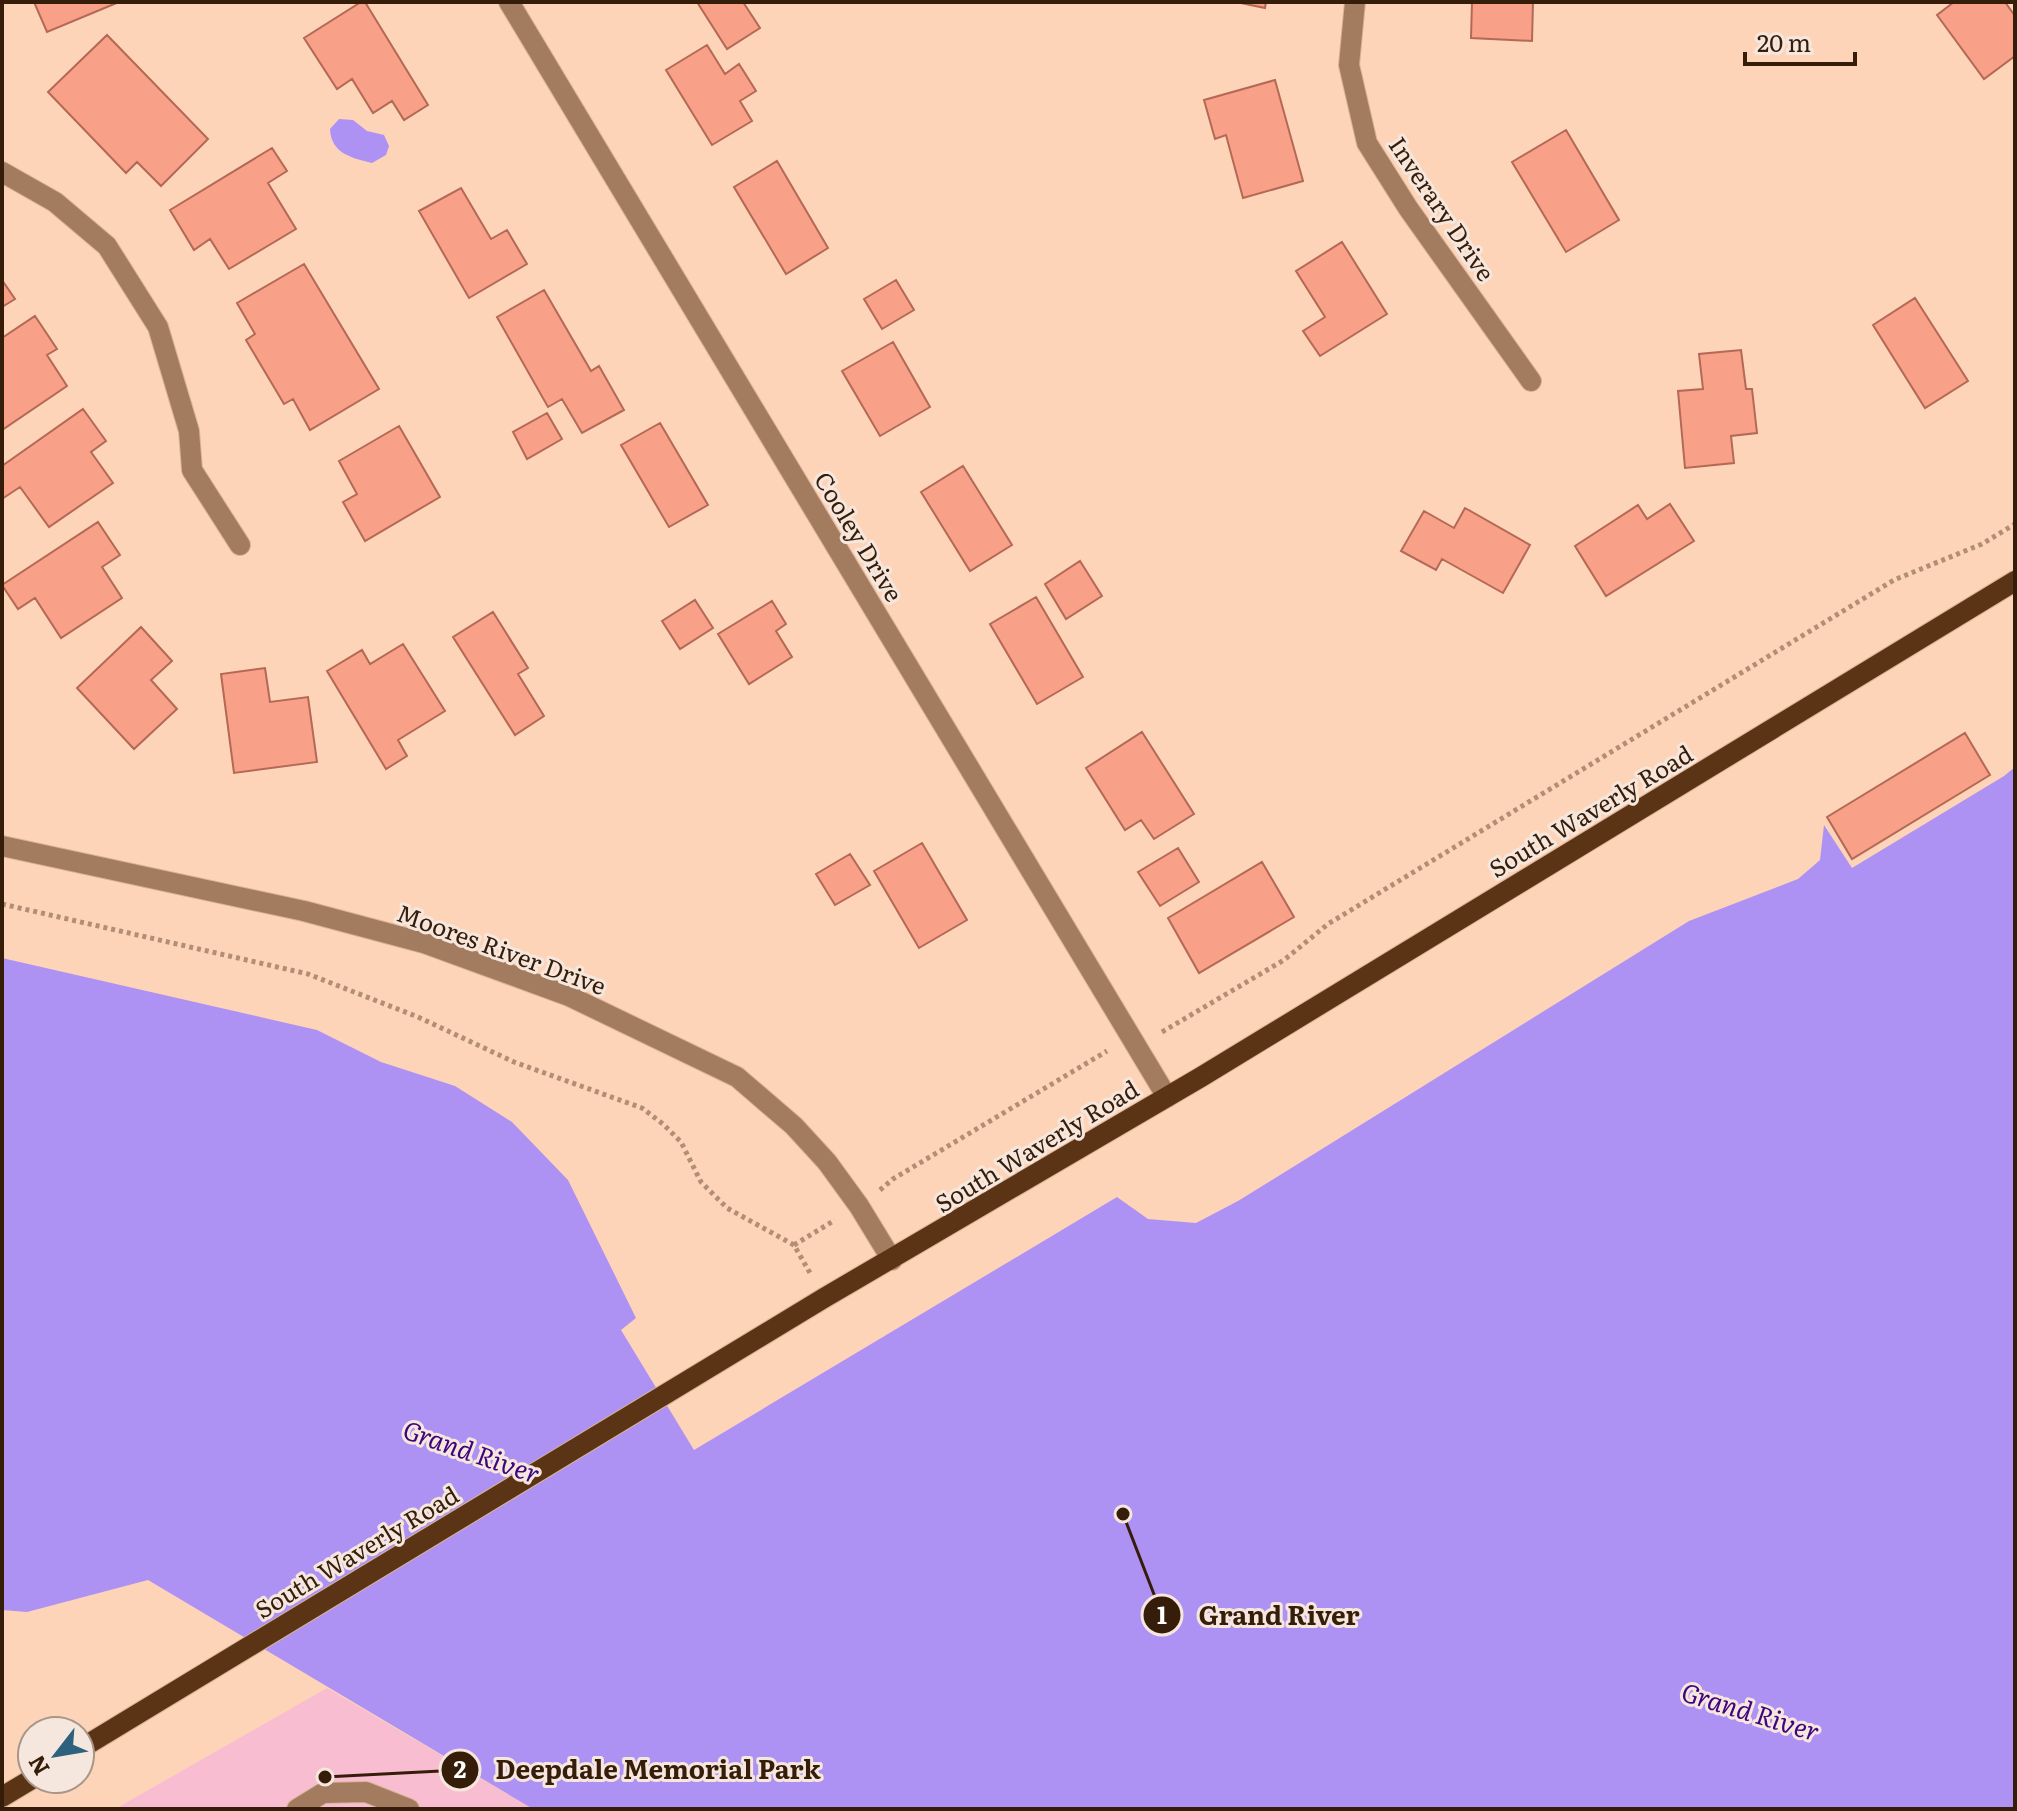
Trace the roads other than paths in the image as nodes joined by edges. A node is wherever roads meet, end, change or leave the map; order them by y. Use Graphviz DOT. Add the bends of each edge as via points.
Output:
graph roads {
  1 [pos="509,2"];
  2 [pos="1355,2"];
  3 [pos="2,172"];
  4 [pos="1531,381"];
  5 [pos="240,545"];
  6 [pos="2015,581"];
  7 [pos="2,846"];
  8 [pos="1167,1097"];
  9 [pos="892,1260"];
  10 [pos="96,1739"];
  11 [pos="297,1809"];
  12 [pos="409,1809"];
  1 -- 8 [label="street, Cooley Drive"];
  2 -- 4 [label="street, Inverary Drive" via="1349,65 1367,143"];
  3 -- 5 [label="street" via="55,202 107,246 158,327 189,431 192,470"];
  6 -- 8 [label="main road, South Waverly Road"];
  7 -- 9 [label="street, Moores River Drive" via="304,911 424,943 569,996 737,1077 827,1162"];
  8 -- 9 [label="main road, South Waverly Road"];
  9 -- 10 [label="main road, South Waverly Road"];
  11 -- 12 [label="street" via="323,1793 366,1792"];
}
